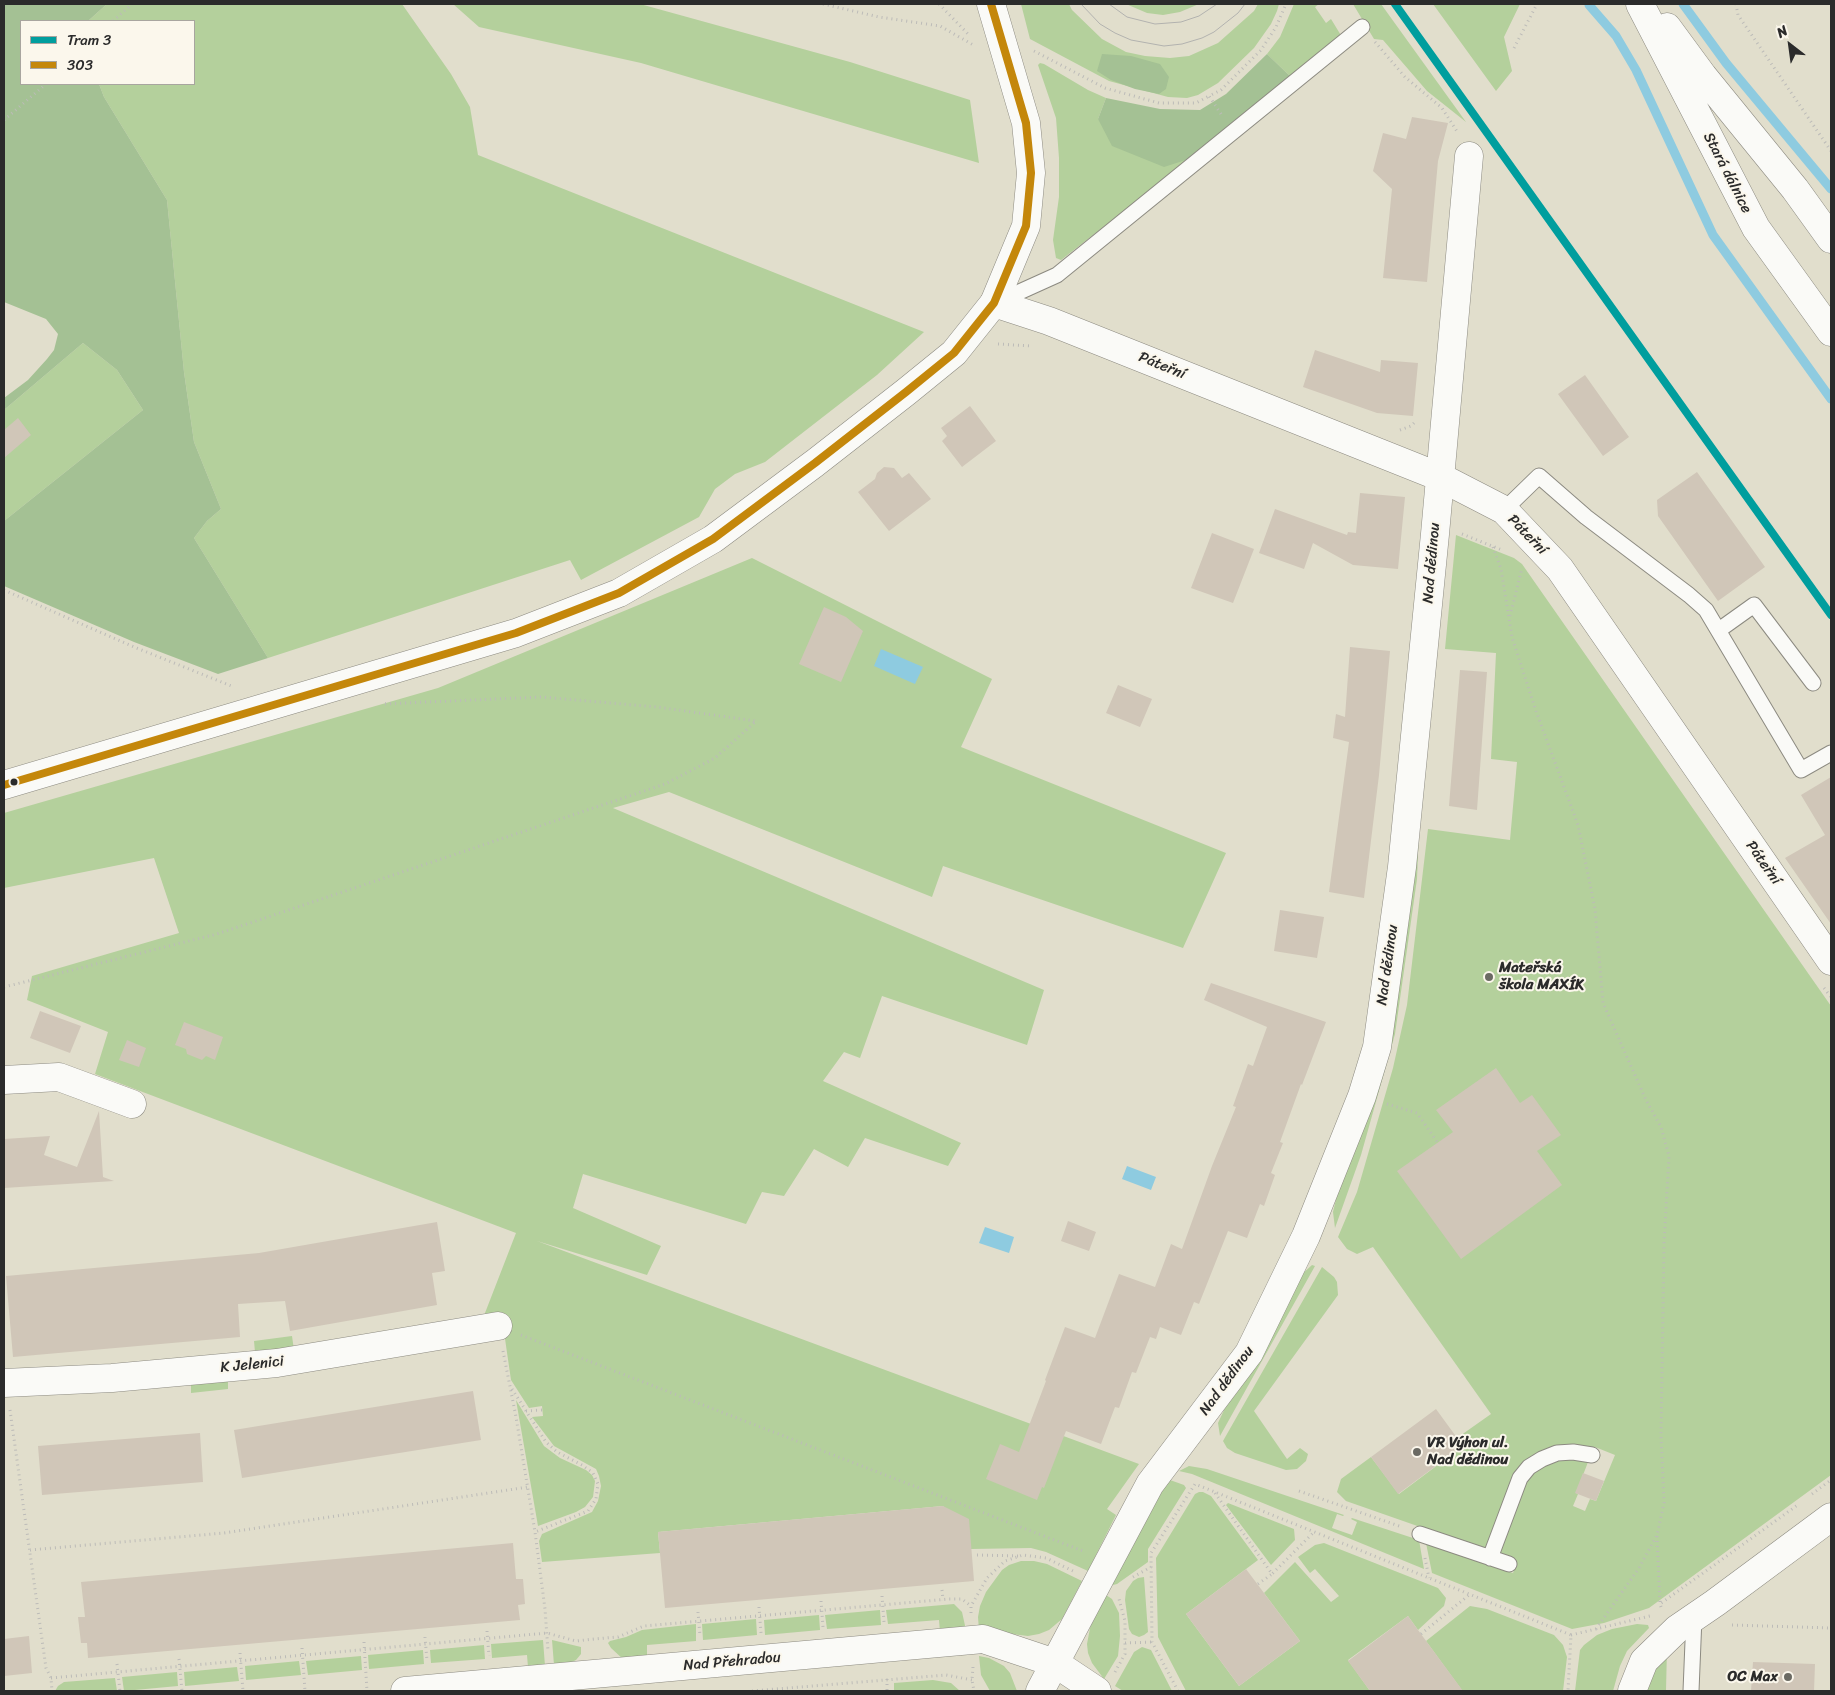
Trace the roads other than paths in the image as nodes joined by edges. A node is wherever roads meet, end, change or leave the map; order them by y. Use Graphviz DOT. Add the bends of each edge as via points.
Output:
graph roads {
  1 [pos="991,4"];
  2 [pos="1640,4"];
  3 [pos="1650,4"];
  4 [pos="1362,27"];
  5 [pos="1469,156"];
  6 [pos="1831,239"];
  7 [pos="994,303"];
  8 [pos="1831,332"];
  9 [pos="1440,477"];
  10 [pos="1504,510"];
  11 [pos="1719,630"];
  12 [pos="1813,683"];
  13 [pos="1831,753"];
  14 [pos="4,786"];
  15 [pos="1831,961"];
  16 [pos="4,1080"];
  17 [pos="132,1104"];
  18 [pos="498,1326"];
  19 [pos="5,1383"];
  20 [pos="1592,1455"];
  21 [pos="1831,1517"];
  22 [pos="1420,1534"];
  23 [pos="1490,1558"];
  24 [pos="1509,1564"];
  25 [pos="1678,1620"];
  26 [pos="1055,1663"];
  27 [pos="1105,1684"];
  28 [pos="404,1691"];
  29 [pos="1040,1691"];
  30 [pos="1632,1691"];
  31 [pos="1691,1691"];
  1 -- 7 [label="street" via="1026,123 1031,172 1026,226"];
  2 -- 8 [label="street, Stará dálnice" via="1756,228"];
  3 -- 6 [label="street"];
  4 -- 7 [label="lane" via="1057,275"];
  5 -- 9 [label="street, Nad dědinou"];
  7 -- 9 [label="street, Páteřní" via="1049,321"];
  7 -- 14 [label="street" via="954,352 823,457 712,539 619,593 516,633"];
  9 -- 10 [label="street, Páteřní"];
  9 -- 26 [label="street, Nad dědinou" via="1402,867 1377,1047 1362,1096 1306,1236 1249,1353 1150,1484"];
  10 -- 11 [label="lane" via="1539,476 1586,517 1689,594 1706,610"];
  10 -- 15 [label="street, Páteřní" via="1560,569"];
  11 -- 12 [label="lane" via="1754,605"];
  11 -- 13 [label="lane" via="1801,770"];
  16 -- 17 [label="street" via="59,1077"];
  18 -- 19 [label="street, K Jelenici" via="277,1363 112,1378"];
  20 -- 23 [label="lane" via="1557,1453 1529,1467 1520,1478"];
  21 -- 25 [label="street"];
  22 -- 23 [label="lane"];
  23 -- 24 [label="lane"];
  25 -- 30 [label="street" via="1644,1661"];
  25 -- 31 [label="lane"];
  26 -- 27 [label="street, Nad Přehradou"];
  26 -- 28 [label="street, Nad Přehradou" via="984,1639"];
  26 -- 29 [label="street, Nad dědinou"];
}
